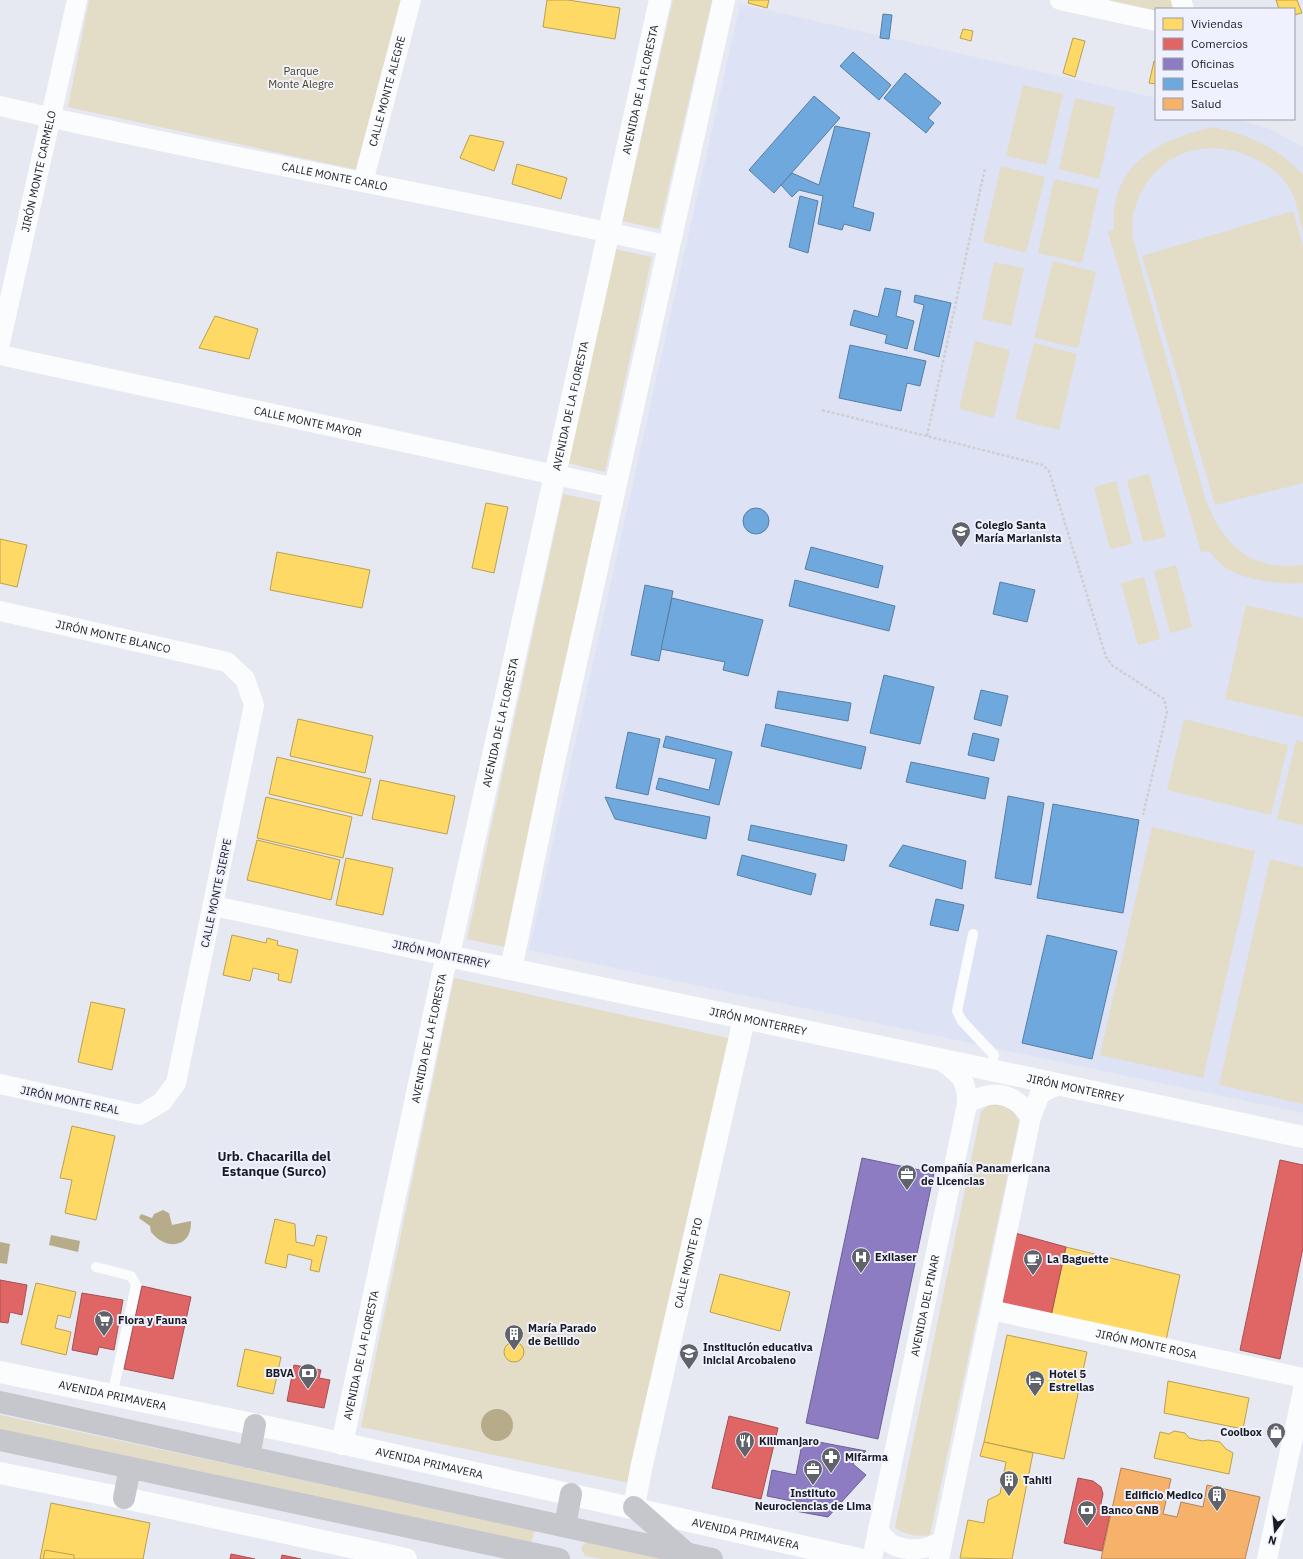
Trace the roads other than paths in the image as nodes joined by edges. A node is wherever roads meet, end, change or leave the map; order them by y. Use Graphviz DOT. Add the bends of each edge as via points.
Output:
graph roads {
  1 [pos="77,0"];
  2 [pos="411,0"];
  3 [pos="660,0"];
  4 [pos="724,0"];
  5 [pos="1071,1"];
  6 [pos="1155,21"];
  7 [pos="0,106"];
  8 [pos="51,118"];
  9 [pos="363,182"];
  10 [pos="608,232"];
  11 [pos="669,246"];
  12 [pos="0,343"];
  13 [pos="0,355"];
  14 [pos="554,475"];
  15 [pos="616,488"];
  16 [pos="0,611"];
  17 [pos="227,662"];
  18 [pos="214,906"];
  19 [pos="973,934"];
  20 [pos="448,956"];
  21 [pos="511,969"];
  22 [pos="744,1019"];
  23 [pos="942,1060"];
  24 [pos="991,1070"];
  25 [pos="0,1084"];
  26 [pos="1057,1085"];
  27 [pos="967,1104"];
  28 [pos="140,1115"];
  29 [pos="1031,1117"];
  30 [pos="1303,1137"];
  31 [pos="96,1267"];
  32 [pos="990,1310"];
  33 [pos="0,1372"];
  34 [pos="1303,1378"];
  35 [pos="1303,1390"];
  36 [pos="112,1396"];
  37 [pos="0,1402"];
  38 [pos="255,1425"];
  39 [pos="0,1440"];
  40 [pos="342,1444"];
  41 [pos="249,1457"];
  42 [pos="130,1468"];
  43 [pos="0,1473"];
  44 [pos="571,1494"];
  45 [pos="124,1498"];
  46 [pos="634,1507"];
  47 [pos="564,1526"];
  48 [pos="878,1529"];
  49 [pos="940,1550"];
  50 [pos="351,1553"];
  51 [pos="687,1554"];
  52 [pos="406,1559"];
  53 [pos="559,1559"];
  54 [pos="712,1559"];
  55 [pos="859,1559"];
  56 [pos="872,1559"];
  57 [pos="1267,1559"];
  1 -- 8 [label="street, JIRÓN MONTE CARMELO"];
  2 -- 9 [label="street, CALLE MONTE ALEGRE"];
  3 -- 10 [label="street, AVENIDA DE LA FLORESTA"];
  4 -- 11 [label="street"];
  5 -- 6 [label="street"];
  7 -- 8 [label="street, CALLE MONTE CARLO"];
  8 -- 9 [label="street, CALLE MONTE CARLO"];
  8 -- 12 [label="street, JIRÓN MONTE CARMELO"];
  9 -- 10 [label="street, CALLE MONTE CARLO"];
  10 -- 11 [label="street, CALLE MONTE CARLO"];
  10 -- 14 [label="street, AVENIDA DE LA FLORESTA"];
  11 -- 15 [label="street"];
  13 -- 14 [label="street, CALLE MONTE MAYOR"];
  14 -- 15 [label="street, CALLE MONTE MAYOR"];
  14 -- 20 [label="street, AVENIDA DE LA FLORESTA"];
  15 -- 21 [label="street" via="555,756"];
  16 -- 17 [label="street, JIRÓN MONTE BLANCO"];
  17 -- 18 [label="street, CALLE MONTE SIERPE" via="245,679 254,705"];
  18 -- 20 [label="street, JIRÓN MONTERREY"];
  18 -- 28 [label="street, CALLE MONTE SIERPE" via="176,1083 162,1102"];
  19 -- 24 [label="lane" via="957,1011 962,1021 994,1055"];
  20 -- 21 [label="street, JIRÓN MONTERREY"];
  20 -- 40 [label="street, AVENIDA DE LA FLORESTA"];
  21 -- 22 [label="street, JIRÓN MONTERREY"];
  22 -- 23 [label="street, JIRÓN MONTERREY"];
  22 -- 46 [label="street, CALLE MONTE PIO"];
  23 -- 24 [label="street, JIRÓN MONTERREY"];
  23 -- 27 [label="street, AVENIDA DEL PINAR" via="964,1080"];
  24 -- 26 [label="street, JIRÓN MONTERREY"];
  25 -- 28 [label="street, JIRÓN MONTE REAL"];
  26 -- 29 [label="street" via="1040,1094"];
  26 -- 30 [label="street, JIRÓN MONTERREY"];
  27 -- 29 [label="street" via="978,1097 1002,1095 1024,1106"];
  27 -- 48 [label="street, AVENIDA DEL PINAR"];
  29 -- 32 [label="street"];
  31 -- 36 [label="lane" via="131,1276 136,1285"];
  32 -- 34 [label="street, JIRÓN MONTE ROSA"];
  32 -- 49 [label="street"];
  33 -- 36 [label="street, AVENIDA PRIMAVERA"];
  35 -- 57 [label="street"];
  36 -- 38 [label="street, AVENIDA PRIMAVERA"];
  37 -- 41 [label="main road"];
  38 -- 40 [label="street, AVENIDA PRIMAVERA"];
  38 -- 41 [label="main road"];
  39 -- 42 [label="main road"];
  40 -- 44 [label="street, AVENIDA PRIMAVERA"];
  41 -- 47 [label="main road"];
  42 -- 45 [label="main road"];
  42 -- 53 [label="main road"];
  43 -- 45 [label="street"];
  44 -- 46 [label="street, AVENIDA PRIMAVERA"];
  44 -- 47 [label="main road"];
  45 -- 50 [label="street"];
  46 -- 51 [label="main road"];
  46 -- 55 [label="street, AVENIDA PRIMAVERA"];
  47 -- 51 [label="main road"];
  48 -- 49 [label="street" via="881,1535 896,1545 908,1549 932,1547"];
  48 -- 56 [label="street, AVENIDA DEL PINAR"];
  50 -- 52 [label="street"];
  51 -- 54 [label="main road"];
}
